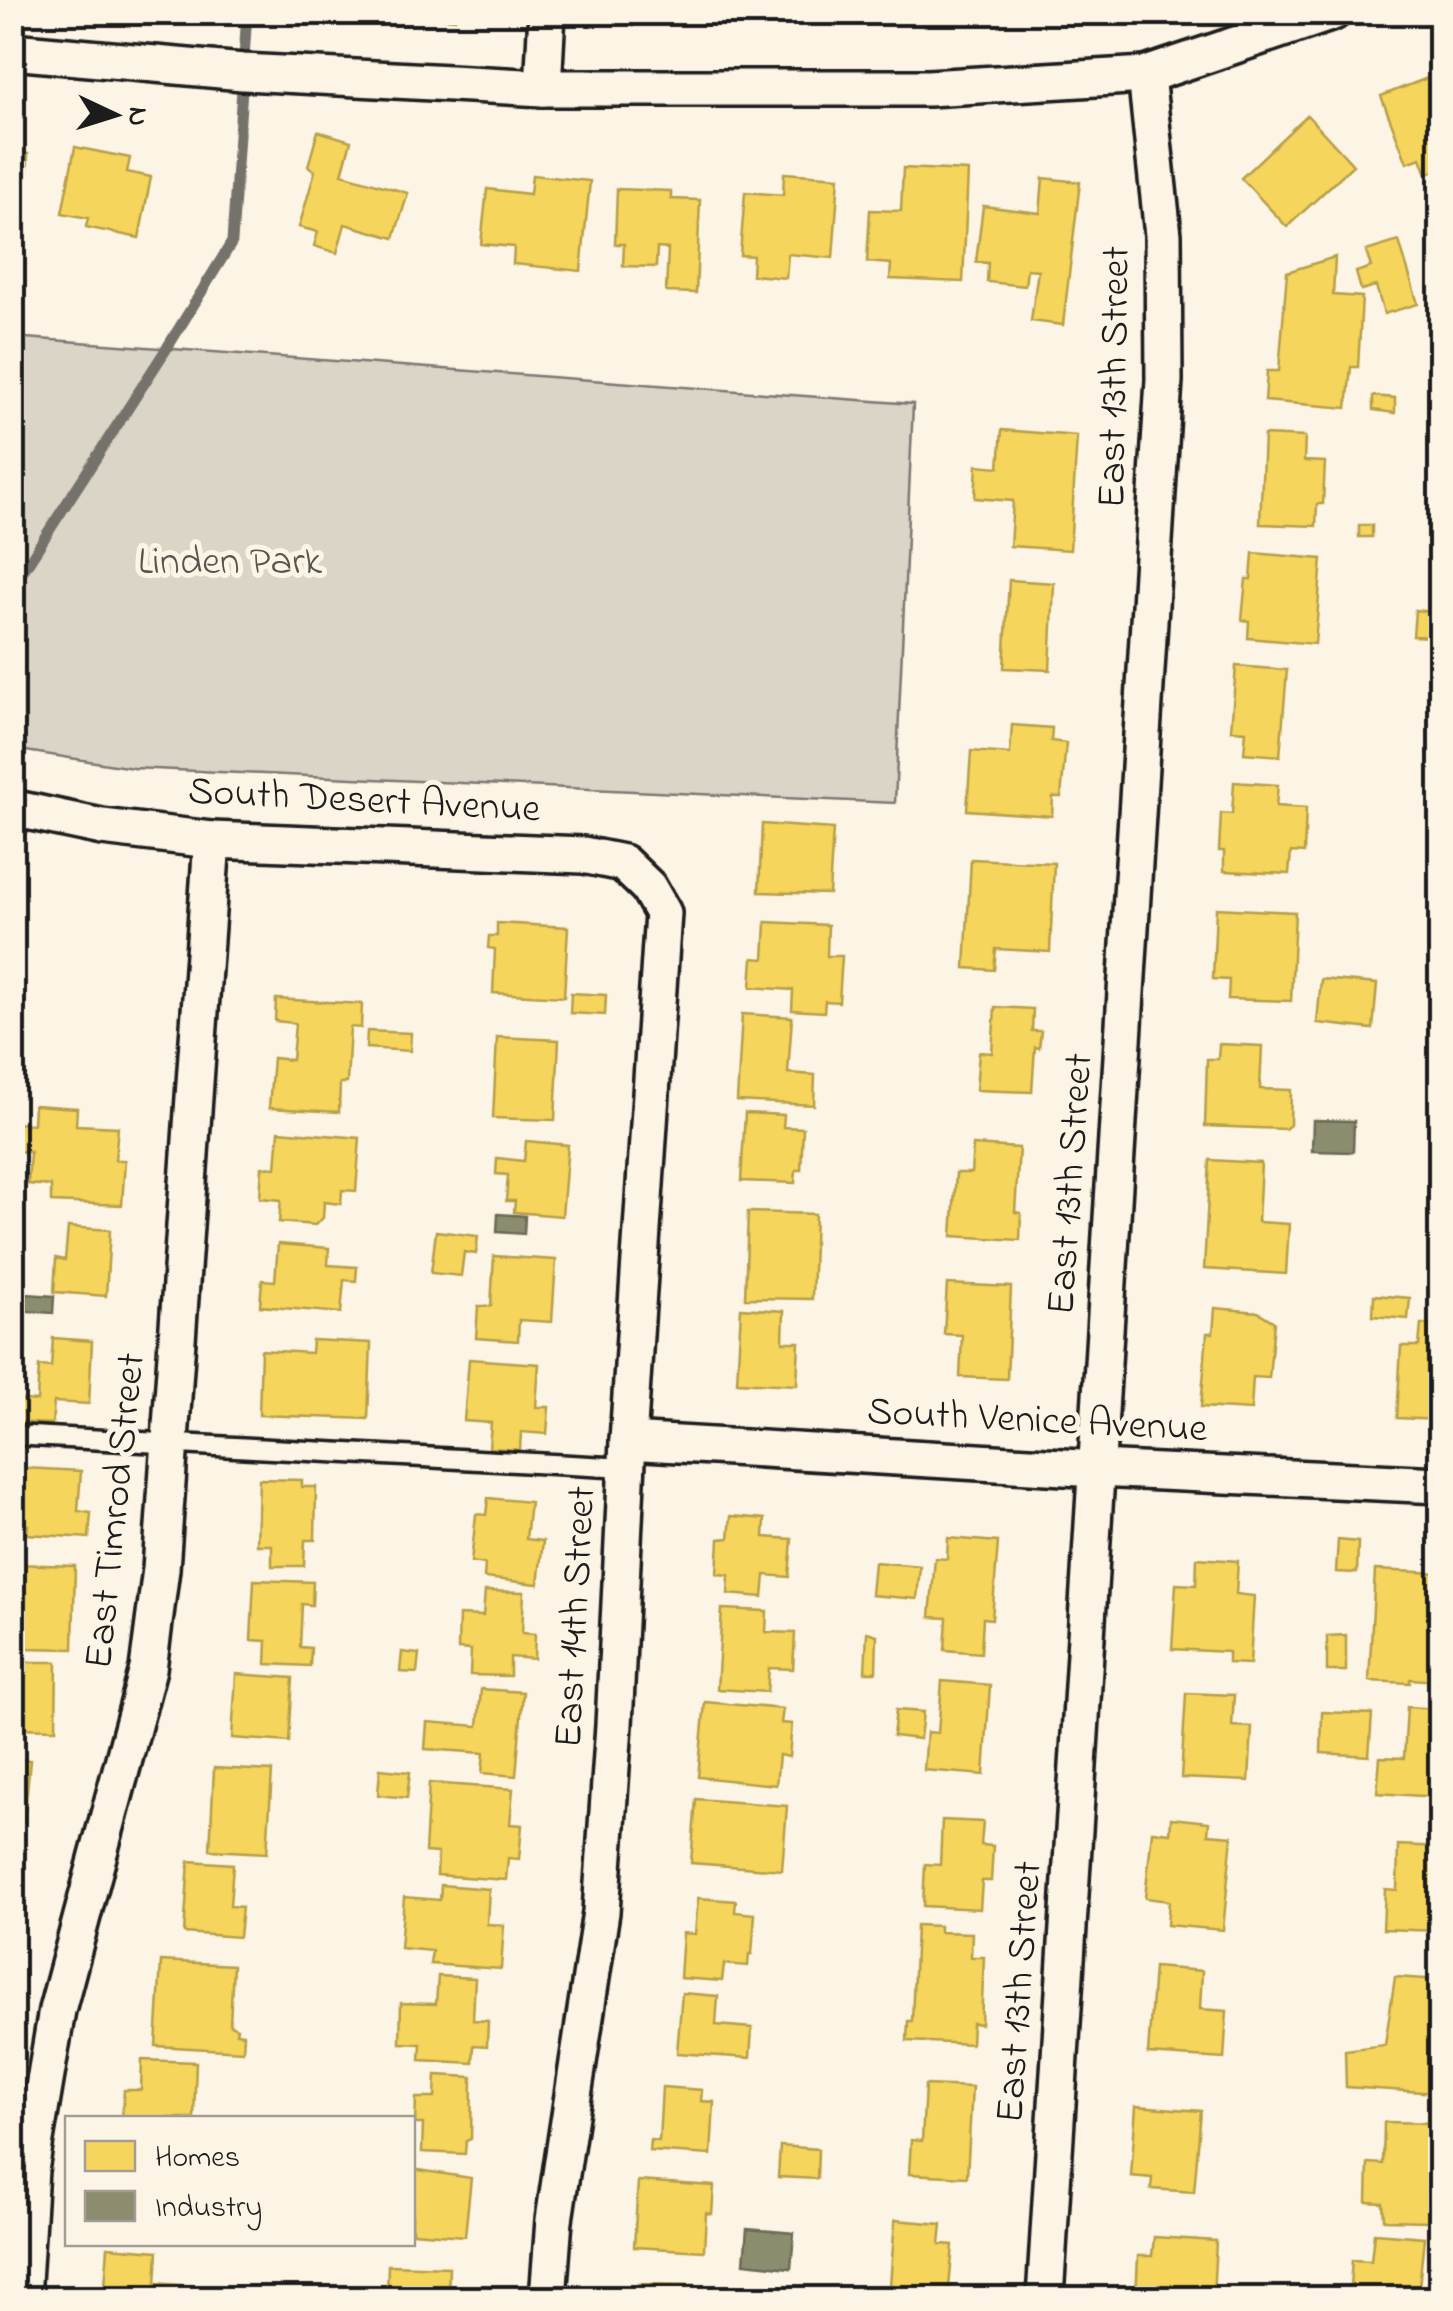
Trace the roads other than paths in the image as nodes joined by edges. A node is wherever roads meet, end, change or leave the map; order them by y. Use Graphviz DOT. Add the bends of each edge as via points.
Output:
graph roads {
  1 [pos="548,12"];
  2 [pos="1333,12"];
  3 [pos="12,51"];
  4 [pos="1146,74"];
  5 [pos="542,88"];
  6 [pos="12,808"];
  7 [pos="212,840"];
  8 [pos="662,938"];
  9 [pos="12,1435"];
  10 [pos="170,1444"];
  11 [pos="628,1454"];
  12 [pos="1096,1469"];
  13 [pos="1440,1485"];
  14 [pos="22,2298"];
  15 [pos="548,2298"];
  16 [pos="1045,2298"];
  1 -- 5 [label="street"];
  2 -- 4 [label="street"];
  3 -- 5 [label="street"];
  4 -- 5 [label="street" via="928,88"];
  4 -- 12 [label="street, East 13th Street" via="1163,235 1164,380"];
  6 -- 7 [label="street, South Desert Avenue"];
  7 -- 8 [label="street, South Desert Avenue" via="583,855 623,863 648,886 663,913"];
  7 -- 10 [label="street, East Timrod Street"];
  8 -- 11 [label="street, East 14th Street"];
  9 -- 10 [label="lane"];
  10 -- 11 [label="lane"];
  10 -- 14 [label="street, East Timrod Street" via="148,1668 56,2010 30,2170"];
  11 -- 12 [label="street, South Venice Avenue"];
  11 -- 15 [label="street, East 14th Street" via="601,1912"];
  12 -- 13 [label="street, South Venice Avenue"];
  12 -- 16 [label="street, East 13th Street"];
}
